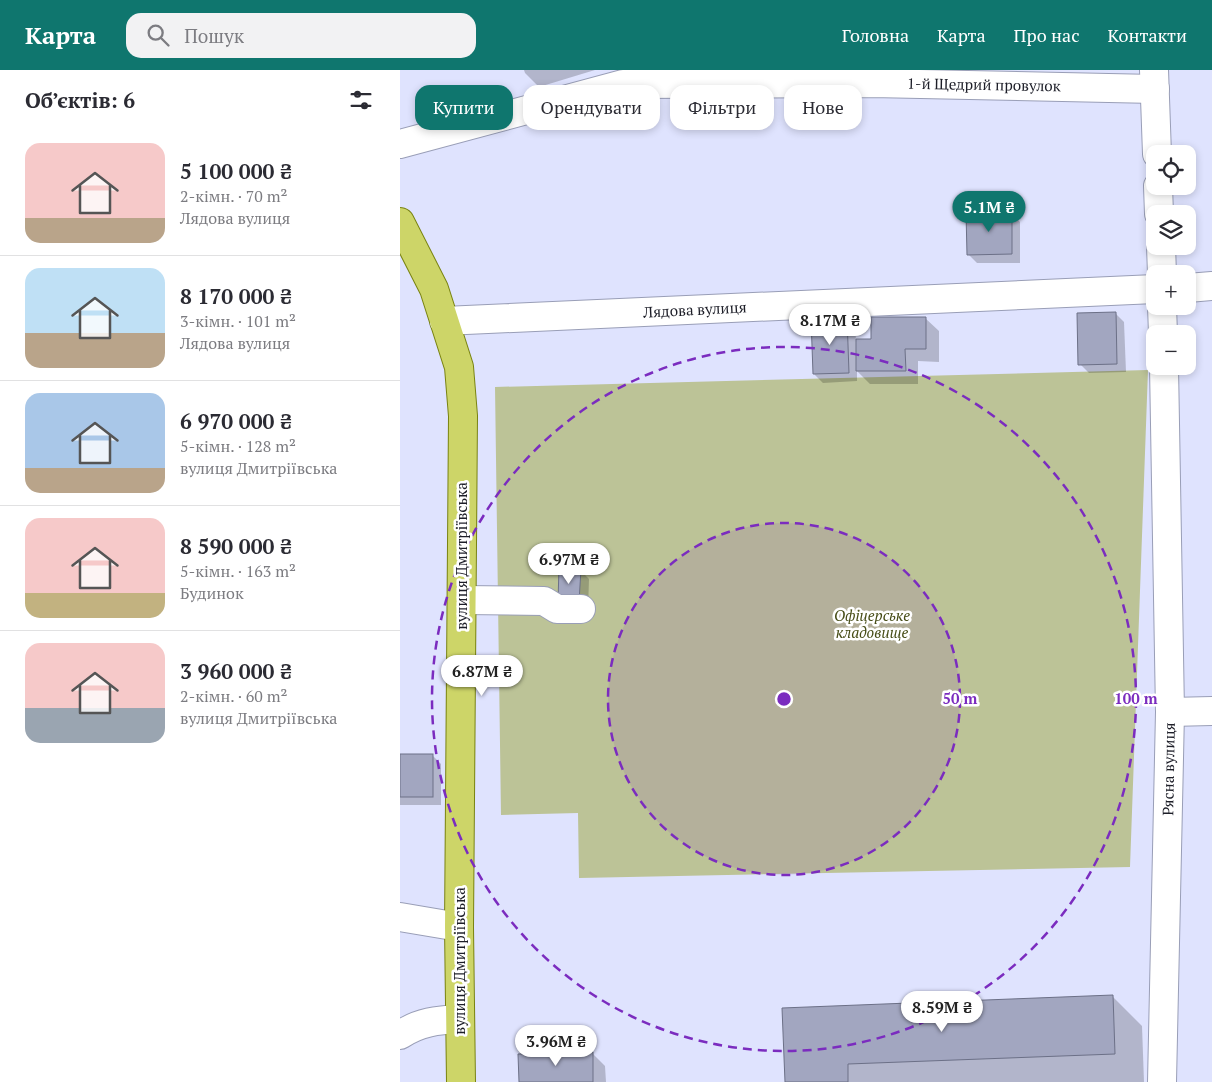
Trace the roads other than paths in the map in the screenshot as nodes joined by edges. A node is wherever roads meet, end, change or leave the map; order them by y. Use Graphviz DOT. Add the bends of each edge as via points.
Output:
graph roads {
  1 [pos="621,77"];
  2 [pos="871,77"];
  3 [pos="1155,79"];
  4 [pos="400,144"];
  5 [pos="1157,145"];
  6 [pos="400,222"];
  7 [pos="1212,286"];
  8 [pos="1196,287"];
  9 [pos="1146,289"];
  10 [pos="444,321"];
  11 [pos="1164,375"];
  12 [pos="462,600"];
  13 [pos="581,610"];
  14 [pos="1212,711"];
  15 [pos="1170,712"];
  16 [pos="400,917"];
  17 [pos="459,927"];
  18 [pos="460,1019"];
  19 [pos="400,1035"];
  20 [pos="461,1082"];
  21 [pos="1162,1082"];
  1 -- 2 [label="street, 1-й Щедрий провулок"];
  1 -- 4 [label="street, 1-й Щедрий провулок"];
  2 -- 3 [label="street, 1-й Щедрий провулок"];
  3 -- 5 [label="street"];
  6 -- 10 [label="main road, вулиця Дмитріївська" via="434,289"];
  7 -- 8 [label="street"];
  9 -- 10 [label="street, Лядова вулиця"];
  10 -- 12 [label="main road, вулиця Дмитріївська" via="460,366 463,416"];
  11 -- 15 [label="street, Рясна вулиця"];
  12 -- 13 [label="street" via="544,601 557,609"];
  12 -- 17 [label="main road, вулиця Дмитріївська"];
  14 -- 15 [label="street"];
  15 -- 21 [label="street, Рясна вулиця"];
  16 -- 17 [label="street"];
  17 -- 18 [label="main road, вулиця Дмитріївська"];
  18 -- 19 [label="street" via="434,1021 408,1029"];
  18 -- 20 [label="main road, вулиця Дмитріївська"];
}
